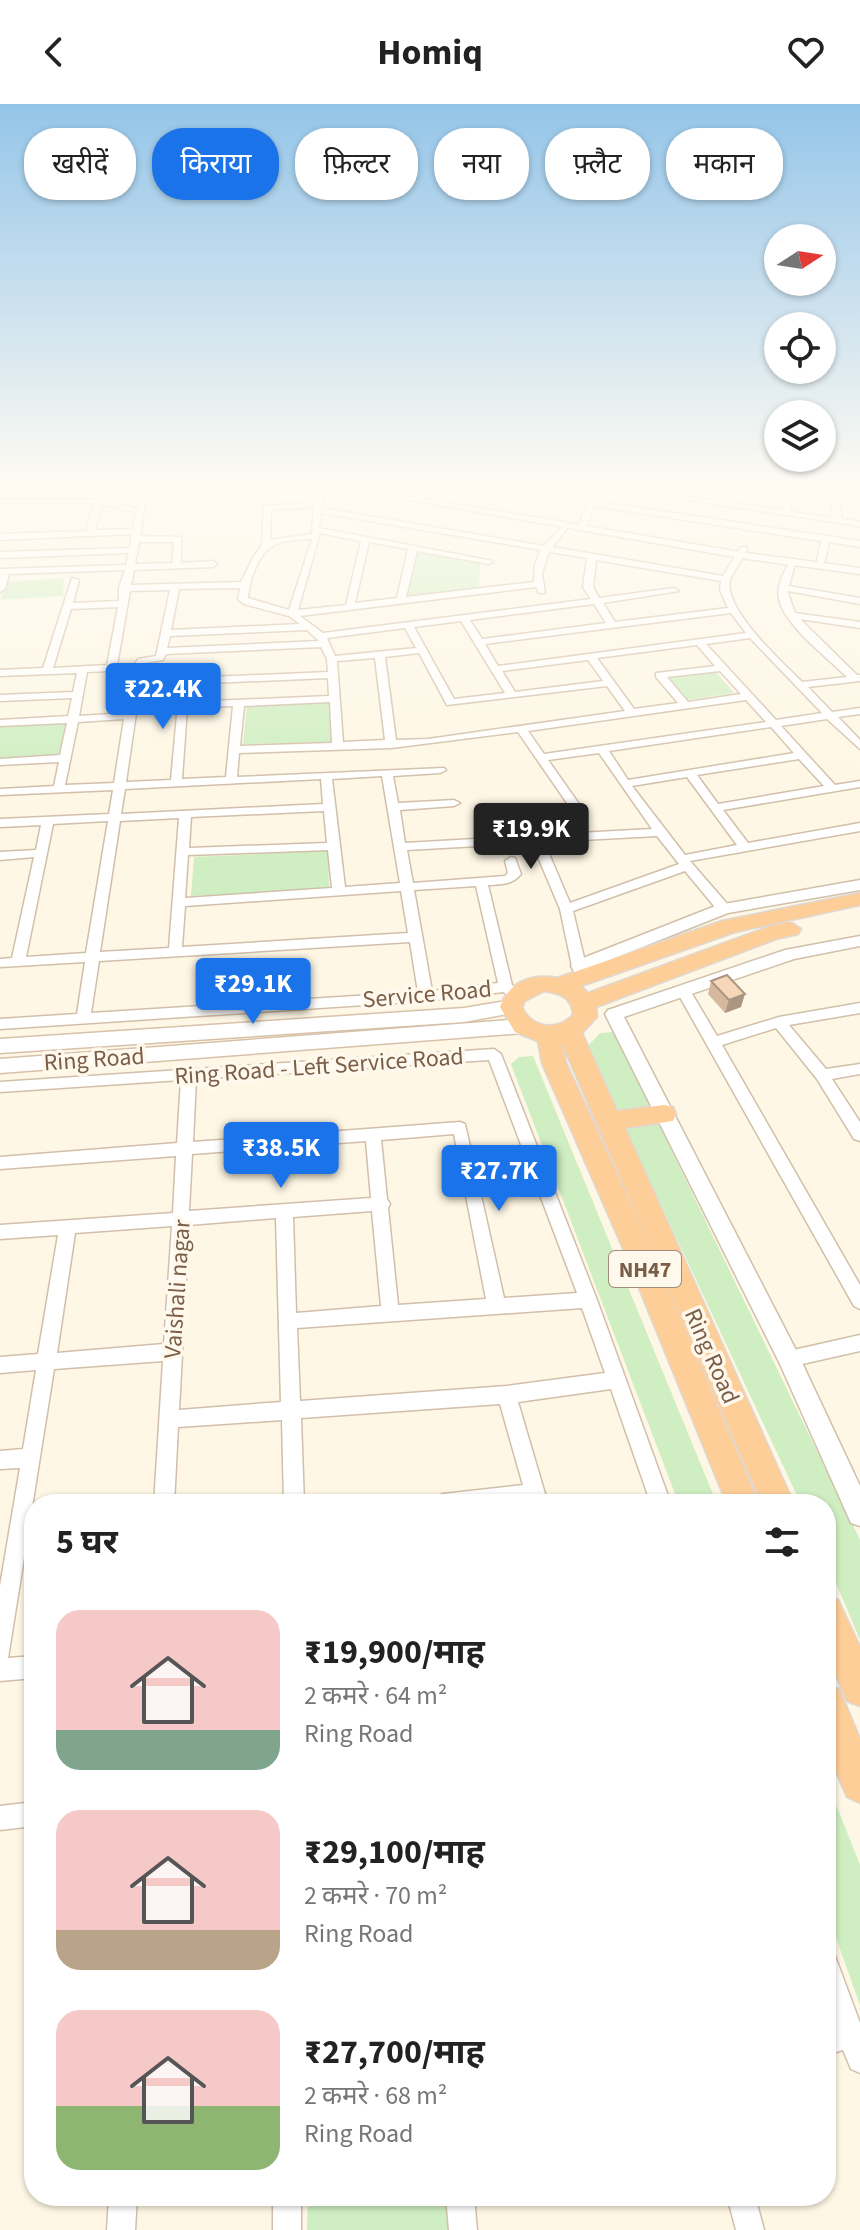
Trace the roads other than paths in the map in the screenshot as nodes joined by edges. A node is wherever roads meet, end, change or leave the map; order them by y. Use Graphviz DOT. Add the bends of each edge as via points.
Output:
graph roads {
  1 [pos="73,588"];
  2 [pos="124,588"];
  3 [pos="175,588"];
  4 [pos="244,588"];
  5 [pos="300,588"];
  6 [pos="354,588"];
  7 [pos="404,588"];
  8 [pos="501,588"];
  9 [pos="540,588"];
  10 [pos="589,588"];
  11 [pos="725,588"];
  12 [pos="784,588"];
  13 [pos="785,588"];
  14 [pos="486,590"];
  15 [pos="674,591"];
  16 [pos="401,600"];
  17 [pos="596,601"];
  18 [pos="860,601"];
  19 [pos="121,604"];
  20 [pos="68,606"];
  21 [pos="550,606"];
  22 [pos="350,607"];
  23 [pos="733,610"];
  24 [pos="292,614"];
  25 [pos="792,615"];
  26 [pos="684,616"];
  27 [pos="464,618"];
  28 [pos="408,625"];
  29 [pos="612,625"];
  30 [pos="859,626"];
  31 [pos="308,627"];
  32 [pos="166,633"];
  33 [pos="752,635"];
  34 [pos="323,640"];
  35 [pos="478,642"];
  36 [pos="699,642"];
  37 [pos="421,650"];
  38 [pos="163,651"];
  39 [pos="380,655"];
  40 [pos="590,656"];
  41 [pos="332,659"];
  42 [pos="138,667"];
  43 [pos="111,668"];
  44 [pos="723,668"];
  45 [pos="83,669"];
  46 [pos="495,669"];
  47 [pos="47,671"];
  48 [pos="0,673"];
  49 [pos="334,675"];
  50 [pos="857,678"];
  51 [pos="184,682"];
  52 [pos="136,683"];
  53 [pos="610,683"];
  54 [pos="803,685"];
  55 [pos="78,695"];
  56 [pos="512,696"];
  57 [pos="750,696"];
  58 [pos="0,698"];
  59 [pos="336,699"];
  60 [pos="239,703"];
  61 [pos="684,704"];
  62 [pos="182,705"];
  63 [pos="860,711"];
  64 [pos="631,712"];
  65 [pos="130,716"];
  66 [pos="829,716"];
  67 [pos="73,719"];
  68 [pos="0,723"];
  69 [pos="775,725"];
  70 [pos="521,729"];
  71 [pos="391,745"];
  72 [pos="860,746"];
  73 [pos="338,747"];
  74 [pos="602,749"];
  75 [pos="234,750"];
  76 [pos="803,755"];
  77 [pos="65,758"];
  78 [pos="540,758"];
  79 [pos="0,762"];
  80 [pos="440,770"];
  81 [pos="387,772"];
  82 [pos="689,772"];
  83 [pos="326,775"];
  84 [pos="231,780"];
  85 [pos="176,783"];
  86 [pos="624,784"];
  87 [pos="860,784"];
  88 [pos="120,786"];
  89 [pos="832,788"];
  90 [pos="59,789"];
  91 [pos="0,792"];
  92 [pos="454,803"];
  93 [pos="573,804"];
  94 [pos="330,807"];
  95 [pos="395,807"];
  96 [pos="715,808"];
  97 [pos="185,814"];
  98 [pos="115,816"];
  99 [pos="528,818"];
  100 [pos="48,820"];
  101 [pos="0,823"];
  102 [pos="860,827"];
  103 [pos="660,832"];
  104 [pos="538,838"];
  105 [pos="334,846"];
  106 [pos="402,847"];
  107 [pos="744,847"];
  108 [pos="182,852"];
  109 [pos="43,853"];
  110 [pos="0,856"];
  111 [pos="511,861"];
  112 [pos="683,862"];
  113 [pos="481,882"];
  114 [pos="860,885"];
  115 [pos="409,888"];
  116 [pos="339,892"];
  117 [pos="860,899"];
  118 [pos="179,902"];
  119 [pos="566,909"];
  120 [pos="724,909"];
  121 [pos="860,915"];
  122 [pos="416,937"];
  123 [pos="860,941"];
  124 [pos="175,951"];
  125 [pos="704,957"];
  126 [pos="92,958"];
  127 [pos="18,962"];
  128 [pos="0,963"];
  129 [pos="582,971"];
  130 [pos="725,976"];
  131 [pos="561,985"];
  132 [pos="683,990"];
  133 [pos="426,996"];
  134 [pos="584,1003"];
  135 [pos="860,1008"];
  136 [pos="529,1013"];
  137 [pos="83,1018"];
  138 [pos="779,1022"];
  139 [pos="0,1024"];
  140 [pos="712,1043"];
  141 [pos="0,1046"];
  142 [pos="0,1066"];
  143 [pos="860,1069"];
  144 [pos="189,1075"];
  145 [pos="822,1075"];
  146 [pos="0,1090"];
  147 [pos="664,1114"];
  148 [pos="608,1121"];
  149 [pos="373,1134"];
  150 [pos="860,1135"];
  151 [pos="183,1148"];
  152 [pos="0,1163"];
  153 [pos="382,1204"];
  154 [pos="284,1210"];
  155 [pos="183,1217"];
  156 [pos="68,1226"];
  157 [pos="0,1232"];
  158 [pos="588,1300"];
  159 [pos="860,1301"];
  160 [pos="497,1308"];
  161 [pos="390,1311"];
  162 [pos="288,1321"];
  163 [pos="860,1343"];
  164 [pos="171,1352"];
  165 [pos="789,1359"];
  166 [pos="46,1361"];
  167 [pos="0,1365"];
  168 [pos="617,1380"];
  169 [pos="507,1395"];
  170 [pos="291,1410"];
  171 [pos="169,1419"];
  172 [pos="31,1458"];
  173 [pos="0,1460"];
  174 [pos="25,1494"];
  175 [pos="165,1494"];
  176 [pos="294,1494"];
  177 [pos="535,1494"];
  178 [pos="657,1494"];
  179 [pos="739,1494"];
  180 [pos="774,1494"];
  181 [pos="24,1502"];
  182 [pos="860,1514"];
  183 [pos="836,1634"];
  184 [pos="0,1652"];
  185 [pos="24,1668"];
  186 [pos="0,1670"];
  187 [pos="860,1688"];
  188 [pos="836,1726"];
  189 [pos="860,1784"];
  190 [pos="24,1815"];
  191 [pos="0,1818"];
  192 [pos="836,2006"];
  193 [pos="846,2046"];
  194 [pos="122,2206"];
  195 [pos="287,2206"];
  196 [pos="461,2206"];
  197 [pos="744,2206"];
  198 [pos="121,2230"];
  199 [pos="287,2230"];
  200 [pos="463,2230"];
  201 [pos="750,2230"];
  1 -- 20 [label="street"];
  2 -- 19 [label="street"];
  3 -- 32 [label="street"];
  4 -- 24 [label="street" via="247,602"];
  5 -- 24 [label="street"];
  6 -- 22 [label="street"];
  7 -- 16 [label="street"];
  8 -- 14 [label="street"];
  9 -- 21 [label="street"];
  10 -- 17 [label="street"];
  11 -- 23 [label="street"];
  12 -- 25 [label="street" via="783,601"];
  13 -- 18 [label="street"];
  14 -- 16 [label="street"];
  15 -- 17 [label="street"];
  15 -- 26 [label="street"];
  16 -- 22 [label="street"];
  17 -- 21 [label="street"];
  17 -- 29 [label="street"];
  19 -- 20 [label="street"];
  19 -- 43 [label="street"];
  20 -- 47 [label="street"];
  21 -- 27 [label="street"];
  22 -- 24 [label="street"];
  23 -- 26 [label="street"];
  23 -- 33 [label="street"];
  24 -- 31 [label="street"];
  25 -- 30 [label="street"];
  25 -- 50 [label="street"];
  26 -- 29 [label="street"];
  27 -- 28 [label="street"];
  27 -- 35 [label="street"];
  28 -- 34 [label="street"];
  28 -- 37 [label="street"];
  29 -- 35 [label="street"];
  31 -- 32 [label="street"];
  31 -- 34 [label="street"];
  32 -- 38 [label="street"];
  33 -- 36 [label="street"];
  33 -- 54 [label="street"];
  34 -- 38 [label="street"];
  34 -- 41 [label="street"];
  35 -- 46 [label="street"];
  36 -- 40 [label="street"];
  36 -- 44 [label="street"];
  37 -- 39 [label="street"];
  37 -- 56 [label="street" via="451,703"];
  38 -- 42 [label="street" via="160,658 142,661"];
  39 -- 41 [label="street"];
  39 -- 71 [label="street"];
  40 -- 46 [label="street"];
  40 -- 53 [label="street"];
  41 -- 49 [label="street"];
  42 -- 43 [label="street"];
  42 -- 52 [label="street"];
  43 -- 45 [label="street"];
  44 -- 57 [label="street"];
  44 -- 61 [label="street" via="660,675"];
  45 -- 47 [label="street"];
  45 -- 55 [label="street"];
  46 -- 56 [label="street"];
  47 -- 48 [label="street"];
  49 -- 51 [label="street"];
  49 -- 59 [label="street"];
  50 -- 54 [label="street"];
  51 -- 52 [label="street"];
  51 -- 62 [label="street"];
  52 -- 65 [label="street"];
  53 -- 56 [label="street"];
  53 -- 64 [label="street"];
  54 -- 66 [label="street"];
  55 -- 58 [label="street"];
  55 -- 67 [label="street"];
  57 -- 61 [label="street"];
  57 -- 69 [label="street"];
  59 -- 60 [label="street"];
  59 -- 73 [label="street"];
  60 -- 62 [label="street"];
  60 -- 75 [label="street"];
  61 -- 64 [label="street"];
  62 -- 85 [label="street"];
  63 -- 66 [label="street"];
  64 -- 70 [label="street"];
  65 -- 67 [label="street"];
  65 -- 88 [label="street"];
  66 -- 69 [label="street"];
  66 -- 72 [label="street"];
  67 -- 68 [label="street"];
  67 -- 77 [label="street"];
  69 -- 74 [label="street"];
  69 -- 76 [label="street"];
  70 -- 71 [label="street"];
  70 -- 78 [label="street"];
  71 -- 73 [label="street"];
  73 -- 75 [label="street"];
  74 -- 78 [label="street"];
  74 -- 86 [label="street"];
  75 -- 84 [label="street"];
  76 -- 82 [label="street"];
  76 -- 89 [label="street"];
  77 -- 79 [label="street"];
  77 -- 90 [label="street"];
  78 -- 93 [label="street"];
  80 -- 81 [label="street"];
  81 -- 83 [label="street"];
  81 -- 95 [label="street"];
  82 -- 86 [label="street"];
  82 -- 96 [label="street"];
  83 -- 84 [label="street"];
  83 -- 94 [label="street"];
  84 -- 85 [label="street"];
  85 -- 88 [label="street"];
  86 -- 103 [label="street"];
  87 -- 89 [label="street"];
  88 -- 90 [label="street"];
  88 -- 98 [label="street"];
  89 -- 96 [label="street"];
  90 -- 91 [label="street"];
  92 -- 95 [label="street"];
  94 -- 97 [label="street"];
  94 -- 105 [label="street"];
  95 -- 106 [label="street"];
  96 -- 107 [label="street"];
  97 -- 98 [label="street"];
  97 -- 108 [label="street"];
  98 -- 100 [label="street"];
  98 -- 126 [label="street"];
  99 -- 104 [label="street"];
  100 -- 101 [label="street"];
  100 -- 109 [label="street"];
  102 -- 107 [label="street"];
  103 -- 104 [label="street"];
  103 -- 112 [label="street"];
  104 -- 106 [label="street"];
  104 -- 119 [label="street"];
  105 -- 108 [label="street"];
  105 -- 116 [label="street"];
  106 -- 115 [label="street"];
  107 -- 112 [label="street"];
  108 -- 118 [label="street"];
  109 -- 110 [label="street"];
  109 -- 127 [label="street"];
  111 -- 113 [label="street" via="514,877"];
  112 -- 119 [label="street"];
  112 -- 120 [label="street"];
  113 -- 115 [label="street"];
  113 -- 136 [label="street"];
  114 -- 120 [label="street"];
  115 -- 116 [label="street"];
  115 -- 122 [label="street"];
  116 -- 118 [label="street"];
  117 -- 129 [label="highway" via="730,926"];
  118 -- 124 [label="street"];
  119 -- 129 [label="street"];
  120 -- 129 [label="street"];
  121 -- 125 [label="highway" via="771,933"];
  122 -- 124 [label="street"];
  122 -- 133 [label="street"];
  123 -- 130 [label="street" via="791,954"];
  124 -- 126 [label="street"];
  125 -- 130 [label="highway"];
  125 -- 134 [label="highway"];
  126 -- 127 [label="street"];
  126 -- 137 [label="street"];
  127 -- 128 [label="street"];
  129 -- 131 [label="highway"];
  130 -- 132 [label="street"];
  131 -- 134 [label="highway"];
  131 -- 136 [label="highway" via="535,984"];
  132 -- 140 [label="street"];
  132 -- 147 [label="street" via="614,1014"];
  133 -- 136 [label="street, Service Road"];
  133 -- 137 [label="street, Service Road"];
  134 -- 136 [label="highway" via="585,1017"];
  135 -- 138 [label="street"];
  136 -- 141 [label="main road, Ring Road"];
  136 -- 142 [label="main road, Ring Road"];
  136 -- 148 [label="highway, Ring Road"];
  136 -- 179 [label="highway, Ring Road / NH47" via="636,1246"];
  137 -- 139 [label="street, Service Road"];
  138 -- 140 [label="street"];
  138 -- 145 [label="street"];
  140 -- 159 [label="street"];
  143 -- 145 [label="street"];
  144 -- 146 [label="street, Ring Road - Left Service Road"];
  144 -- 151 [label="street, Vaishali nagar"];
  144 -- 158 [label="street, Ring Road - Left Service Road" via="494,1054"];
  145 -- 150 [label="street"];
  147 -- 148 [label="highway"];
  147 -- 165 [label="street"];
  148 -- 180 [label="highway, Ring Road"];
  149 -- 151 [label="street"];
  149 -- 153 [label="street"];
  149 -- 160 [label="street" via="460,1128"];
  151 -- 152 [label="street"];
  151 -- 155 [label="street, Vaishali nagar"];
  153 -- 154 [label="street"];
  153 -- 161 [label="street"];
  154 -- 155 [label="street"];
  154 -- 162 [label="street"];
  155 -- 156 [label="street"];
  155 -- 164 [label="street, Vaishali nagar"];
  156 -- 157 [label="street"];
  156 -- 166 [label="street"];
  158 -- 160 [label="street"];
  158 -- 168 [label="street"];
  160 -- 161 [label="street"];
  161 -- 162 [label="street"];
  162 -- 170 [label="street"];
  163 -- 165 [label="street"];
  164 -- 166 [label="street"];
  164 -- 171 [label="street, Vaishali nagar"];
  165 -- 182 [label="street"];
  166 -- 167 [label="street"];
  166 -- 172 [label="street"];
  168 -- 169 [label="street"];
  168 -- 178 [label="street"];
  169 -- 170 [label="street"];
  169 -- 177 [label="street"];
  170 -- 171 [label="street"];
  170 -- 176 [label="street"];
  171 -- 175 [label="street, Vaishali nagar"];
  172 -- 173 [label="street"];
  172 -- 174 [label="street"];
  181 -- 184 [label="street"];
  183 -- 187 [label="highway"];
  185 -- 186 [label="street"];
  188 -- 189 [label="highway"];
  190 -- 191 [label="street"];
  192 -- 193 [label="street"];
  194 -- 198 [label="street"];
  195 -- 199 [label="street"];
  196 -- 200 [label="street"];
  197 -- 201 [label="street"];
}
